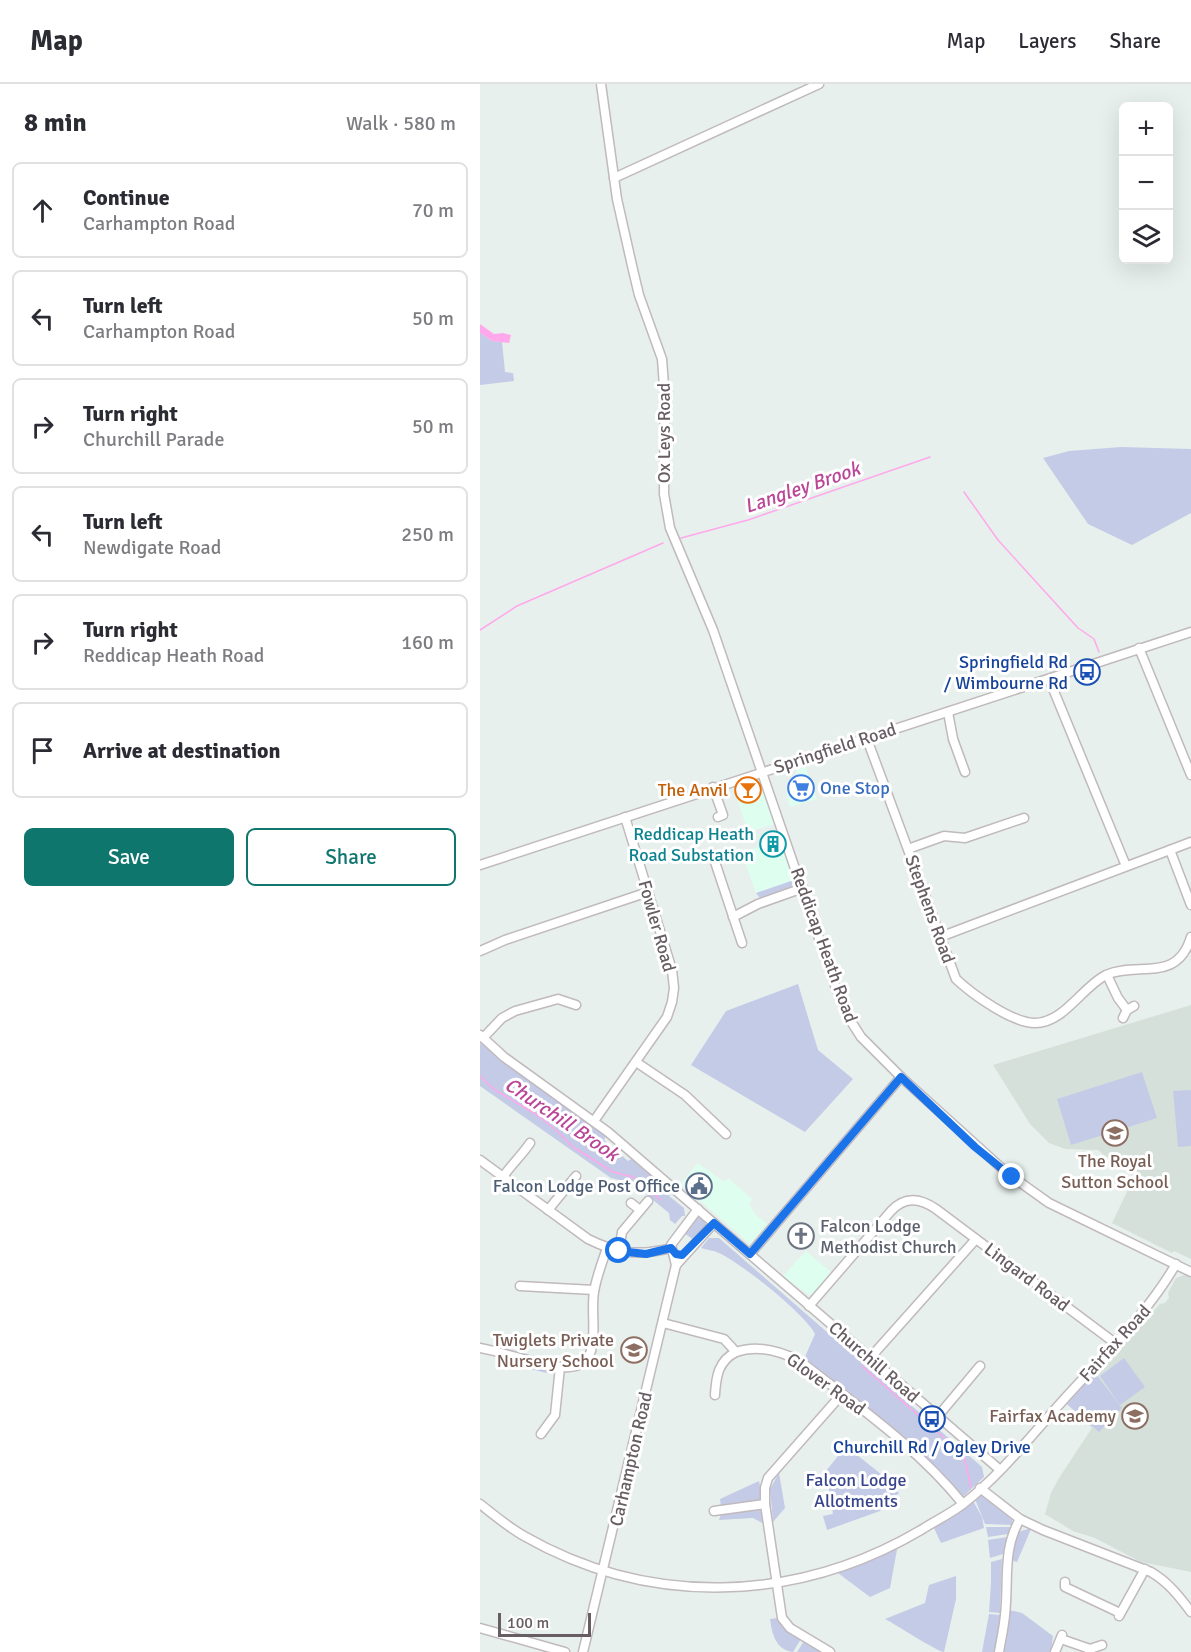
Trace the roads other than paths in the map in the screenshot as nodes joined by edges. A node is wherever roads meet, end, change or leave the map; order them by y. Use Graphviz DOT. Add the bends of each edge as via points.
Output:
graph roads {
  1 [pos="601,84"];
  2 [pos="819,84"];
  3 [pos="614,178"];
  4 [pos="1191,632"];
  5 [pos="1139,648"];
  6 [pos="1048,679"];
  7 [pos="948,712"];
  8 [pos="867,739"];
  9 [pos="973,760"];
  10 [pos="762,771"];
  11 [pos="1191,775"];
  12 [pos="713,787"];
  13 [pos="625,817"];
  14 [pos="718,817"];
  15 [pos="1020,822"];
  16 [pos="1191,842"];
  17 [pos="908,849"];
  18 [pos="1170,850"];
  19 [pos="712,853"];
  20 [pos="480,865"];
  21 [pos="1126,866"];
  22 [pos="802,888"];
  23 [pos="648,892"];
  24 [pos="1191,905"];
  25 [pos="733,917"];
  26 [pos="940,937"];
  27 [pos="1191,937"];
  28 [pos="742,943"];
  29 [pos="480,951"];
  30 [pos="1188,955"];
  31 [pos="1107,975"];
  32 [pos="576,1005"];
  33 [pos="1128,1011"];
  34 [pos="482,1036"];
  35 [pos="636,1062"];
  36 [pos="901,1077"];
  37 [pos="594,1121"];
  38 [pos="726,1134"];
  39 [pos="530,1143"];
  40 [pos="480,1160"];
  41 [pos="576,1176"];
  42 [pos="503,1177"];
  43 [pos="648,1201"];
  44 [pos="631,1203"];
  45 [pos="698,1209"];
  46 [pos="548,1210"];
  47 [pos="640,1210"];
  48 [pos="714,1223"];
  49 [pos="976,1239"];
  50 [pos="673,1246"];
  51 [pos="607,1248"];
  52 [pos="619,1251"];
  53 [pos="687,1252"];
  54 [pos="750,1254"];
  55 [pos="1176,1264"];
  56 [pos="676,1265"];
  57 [pos="1191,1272"];
  58 [pos="520,1286"];
  59 [pos="594,1290"];
  60 [pos="809,1306"];
  61 [pos="663,1323"];
  62 [pos="1115,1343"];
  63 [pos="480,1348"];
  64 [pos="736,1352"];
  65 [pos="870,1358"];
  66 [pos="560,1366"];
  67 [pos="980,1366"];
  68 [pos="842,1394"];
  69 [pos="715,1395"];
  70 [pos="938,1416"];
  71 [pos="541,1434"];
  72 [pos="999,1470"];
  73 [pos="980,1488"];
  74 [pos="480,1504"];
  75 [pos="765,1504"];
  76 [pos="963,1504"];
  77 [pos="714,1511"];
  78 [pos="1020,1519"];
  79 [pos="1145,1569"];
  80 [pos="604,1570"];
  81 [pos="1065,1582"];
  82 [pos="776,1583"];
  83 [pos="1191,1612"];
  84 [pos="480,1628"];
  85 [pos="1102,1645"];
  86 [pos="545,1649"];
  87 [pos="1089,1651"];
  88 [pos="566,1652"];
  89 [pos="584,1652"];
  90 [pos="830,1652"];
  91 [pos="999,1652"];
  92 [pos="1055,1652"];
  1 -- 3 [label="street, Ox Leys Road"];
  2 -- 3 [label="street"];
  3 -- 10 [label="street, Ox Leys Road" via="637,287 662,359 666,511 676,545 702,599"];
  4 -- 5 [label="street, Springfield Road"];
  5 -- 6 [label="street, Springfield Road"];
  5 -- 11 [label="street"];
  6 -- 7 [label="street, Springfield Road"];
  6 -- 21 [label="street"];
  7 -- 8 [label="street, Springfield Road"];
  7 -- 9 [label="street" via="964,768"];
  8 -- 10 [label="street, Springfield Road"];
  8 -- 17 [label="street, Stephens Road"];
  10 -- 12 [label="street, Springfield Road"];
  10 -- 22 [label="street, Reddicap Heath Road"];
  12 -- 13 [label="street, Springfield Road"];
  12 -- 14 [label="street" via="723,815"];
  13 -- 20 [label="street, Springfield Road"];
  13 -- 23 [label="street, Fowler Road"];
  15 -- 17 [label="street" via="965,838 944,836"];
  16 -- 18 [label="street"];
  17 -- 26 [label="street, Stephens Road"];
  18 -- 21 [label="street"];
  18 -- 24 [label="street"];
  19 -- 25 [label="street"];
  21 -- 26 [label="street"];
  22 -- 25 [label="street"];
  22 -- 36 [label="street, Reddicap Heath Road" via="847,1015 861,1037"];
  23 -- 29 [label="street"];
  23 -- 35 [label="street, Fowler Road" via="674,988 667,1017"];
  25 -- 28 [label="street"];
  26 -- 31 [label="street, Stephens Road" via="953,973 963,986 1026,1022 1044,1022"];
  27 -- 30 [label="street"];
  30 -- 31 [label="street" via="1154,969"];
  31 -- 33 [label="street"];
  32 -- 34 [label="street" via="558,999 514,1011"];
  34 -- 37 [label="street" via="504,1057"];
  35 -- 37 [label="street, Fowler Road"];
  35 -- 38 [label="street" via="685,1095"];
  36 -- 54 [label="street"];
  36 -- 55 [label="street, Reddicap Heath Road" via="975,1147 1035,1194"];
  37 -- 45 [label="street, Churchill Road"];
  39 -- 42 [label="street"];
  40 -- 42 [label="street"];
  41 -- 46 [label="street" via="565,1182"];
  42 -- 46 [label="street"];
  43 -- 47 [label="street"];
  44 -- 47 [label="street"];
  45 -- 48 [label="street, Churchill Road"];
  45 -- 50 [label="street"];
  46 -- 51 [label="street"];
  47 -- 52 [label="street" via="622,1232"];
  48 -- 53 [label="street, Carhampton Road"];
  48 -- 54 [label="street, Churchill Road"];
  49 -- 60 [label="street, Lingard Road" via="929,1204 914,1199 904,1201 891,1210"];
  49 -- 62 [label="street, Lingard Road"];
  49 -- 65 [label="street"];
  50 -- 52 [label="street" via="646,1254"];
  50 -- 53 [label="street" via="679,1255"];
  50 -- 53 [label="street" via="679,1237 686,1239"];
  50 -- 56 [label="street, Carhampton Road"];
  51 -- 52 [label="street"];
  51 -- 59 [label="street"];
  53 -- 56 [label="street, Carhampton Road"];
  54 -- 60 [label="street, Churchill Road"];
  55 -- 57 [label="street, Reddicap Heath Road"];
  55 -- 62 [label="street, Fairfax Road" via="1158,1295"];
  56 -- 61 [label="street, Carhampton Road"];
  58 -- 59 [label="street"];
  59 -- 66 [label="street" via="591,1352 582,1364"];
  60 -- 65 [label="street, Churchill Road"];
  61 -- 64 [label="street" via="724,1339"];
  61 -- 80 [label="street, Carhampton Road"];
  62 -- 72 [label="street, Fairfax Road"];
  63 -- 66 [label="street"];
  64 -- 68 [label="street, Glover Road" via="745,1348 784,1353"];
  64 -- 69 [label="street" via="719,1368"];
  65 -- 70 [label="street, Churchill Road"];
  66 -- 71 [label="street" via="555,1415"];
  67 -- 70 [label="street"];
  68 -- 75 [label="street" via="768,1478"];
  68 -- 76 [label="street, Glover Road" via="906,1443"];
  70 -- 72 [label="street, Churchill Road"];
  72 -- 73 [label="street, Fairfax Road"];
  73 -- 76 [label="street, Fairfax Road"];
  73 -- 78 [label="street"];
  74 -- 80 [label="street, Fairfax Road" via="548,1549"];
  75 -- 77 [label="street"];
  75 -- 82 [label="street"];
  76 -- 82 [label="street, Fairfax Road" via="887,1549 834,1570"];
  78 -- 79 [label="street"];
  78 -- 91 [label="street" via="1007,1556"];
  79 -- 81 [label="street" via="1119,1616 1065,1587"];
  79 -- 83 [label="street" via="1164,1580"];
  80 -- 82 [label="street, Fairfax Road" via="679,1585 740,1587"];
  80 -- 89 [label="street, Carhampton Road"];
  82 -- 90 [label="street" via="786,1624"];
  84 -- 86 [label="street"];
  85 -- 87 [label="street"];
  86 -- 88 [label="street"];
  87 -- 92 [label="street" via="1061,1637"];
}
